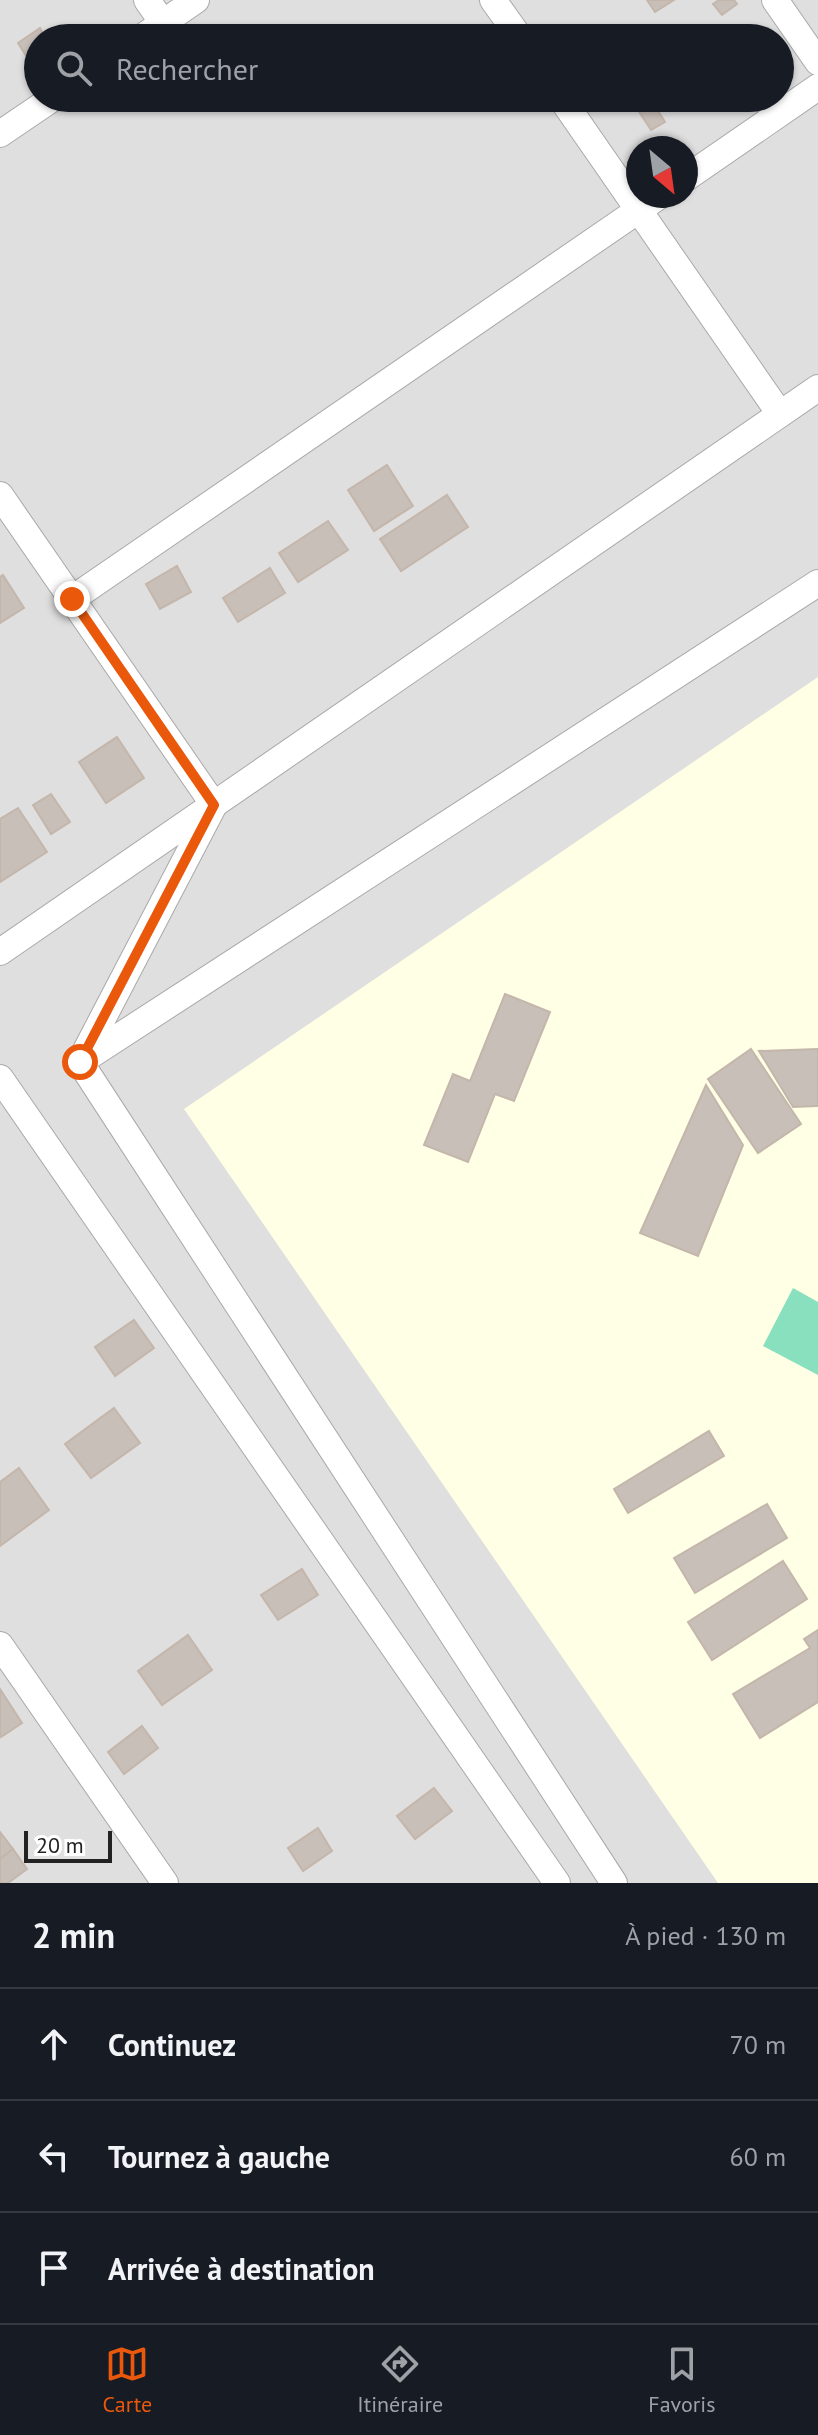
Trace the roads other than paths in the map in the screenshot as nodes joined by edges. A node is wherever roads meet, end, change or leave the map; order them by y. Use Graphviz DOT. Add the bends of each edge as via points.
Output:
graph roads {
  1 [pos="147,0"];
  2 [pos="196,0"];
  3 [pos="493,0"];
  4 [pos="775,0"];
  5 [pos="163,23"];
  6 [pos="510,24"];
  7 [pos="792,24"];
  8 [pos="794,27"];
  9 [pos="818,62"];
  10 [pos="818,87"];
  11 [pos="794,104"];
  12 [pos="32,112"];
  13 [pos="573,112"];
  14 [pos="782,112"];
  15 [pos="0,134"];
  16 [pos="698,170"];
  17 [pos="626,176"];
  18 [pos="642,208"];
  19 [pos="652,208"];
  20 [pos="818,388"];
  21 [pos="780,414"];
  22 [pos="0,495"];
  23 [pos="818,583"];
  24 [pos="72,599"];
  25 [pos="214,805"];
  26 [pos="0,952"];
  27 [pos="80,1062"];
  28 [pos="0,1078"];
  29 [pos="0,1645"];
  30 [pos="165,1883"];
  31 [pos="557,1883"];
  32 [pos="614,1883"];
  1 -- 5 [label="street"];
  2 -- 5 [label="street"];
  3 -- 6 [label="street"];
  4 -- 7 [label="street"];
  8 -- 9 [label="street"];
  10 -- 11 [label="street"];
  12 -- 15 [label="street"];
  13 -- 17 [label="street"];
  14 -- 16 [label="street"];
  18 -- 24 [label="street"];
  19 -- 21 [label="street"];
  20 -- 21 [label="street"];
  21 -- 25 [label="street"];
  22 -- 24 [label="street"];
  23 -- 27 [label="street"];
  24 -- 25 [label="street"];
  25 -- 26 [label="street"];
  25 -- 27 [label="street"];
  27 -- 32 [label="street"];
  28 -- 31 [label="street"];
  29 -- 30 [label="street"];
}
